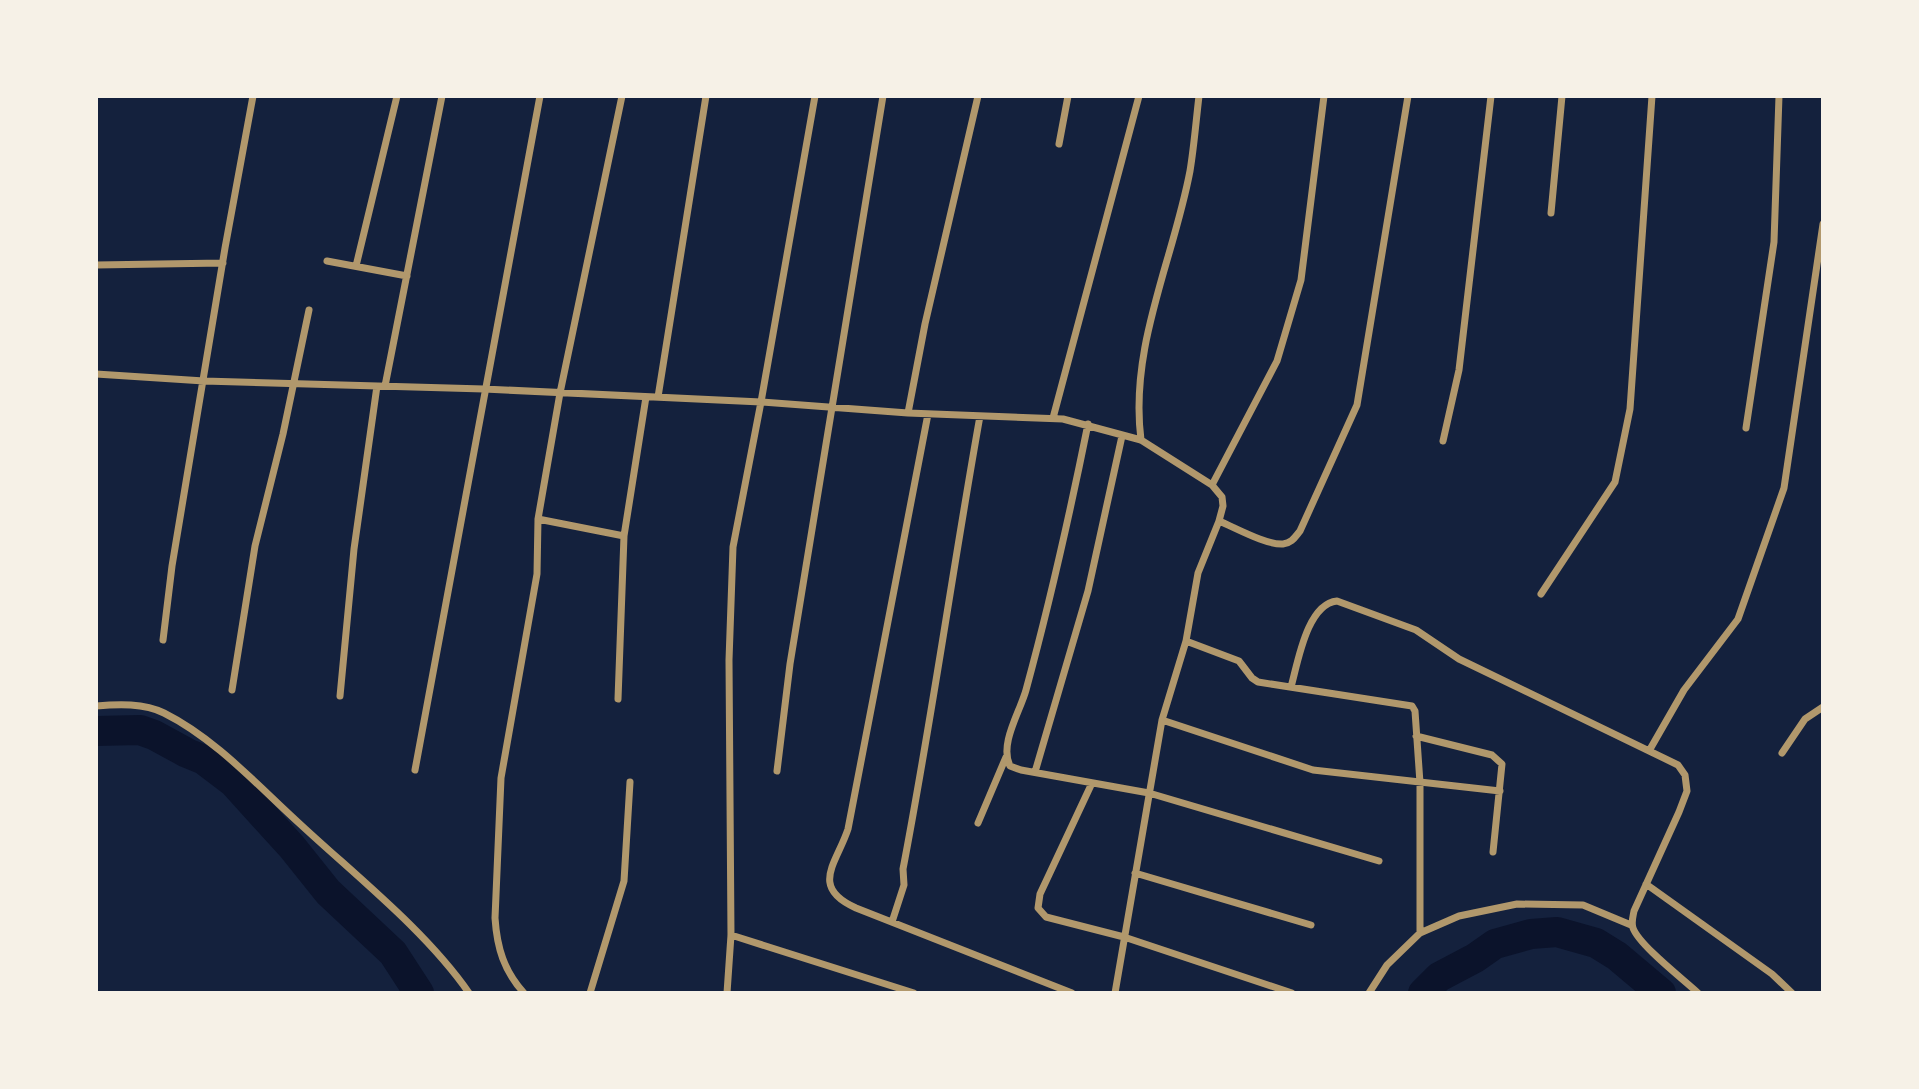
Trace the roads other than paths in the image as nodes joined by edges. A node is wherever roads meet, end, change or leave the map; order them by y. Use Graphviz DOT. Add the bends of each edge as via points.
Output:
graph roads {
  1 [pos="253,96"];
  2 [pos="397,96"];
  3 [pos="442,96"];
  4 [pos="540,96"];
  5 [pos="622,96"];
  6 [pos="706,96"];
  7 [pos="815,96"];
  8 [pos="883,96"];
  9 [pos="978,96"];
  10 [pos="1068,96"];
  11 [pos="1139,96"];
  12 [pos="1199,96"];
  13 [pos="1324,96"];
  14 [pos="1408,96"];
  15 [pos="1491,96"];
  16 [pos="1562,96"];
  17 [pos="1652,96"];
  18 [pos="1779,96"];
  19 [pos="1059,144"];
  20 [pos="1552,212"];
  21 [pos="1823,224"];
  22 [pos="327,261"];
  23 [pos="223,263"];
  24 [pos="96,265"];
  25 [pos="356,266"];
  26 [pos="407,276"];
  27 [pos="309,310"];
  28 [pos="96,374"];
  29 [pos="204,381"];
  30 [pos="292,384"];
  31 [pos="381,386"];
  32 [pos="484,389"];
  33 [pos="560,393"];
  34 [pos="646,397"];
  35 [pos="658,397"];
  36 [pos="761,402"];
  37 [pos="832,407"];
  38 [pos="908,413"];
  39 [pos="928,414"];
  40 [pos="980,416"];
  41 [pos="1053,418"];
  42 [pos="1088,424"];
  43 [pos="1746,428"];
  44 [pos="1122,436"];
  45 [pos="1141,440"];
  46 [pos="1443,441"];
  47 [pos="1212,485"];
  48 [pos="538,519"];
  49 [pos="1219,521"];
  50 [pos="624,536"];
  51 [pos="1541,594"];
  52 [pos="163,640"];
  53 [pos="1186,641"];
  54 [pos="1291,687"];
  55 [pos="232,690"];
  56 [pos="340,696"];
  57 [pos="618,699"];
  58 [pos="96,706"];
  59 [pos="1823,706"];
  60 [pos="1161,720"];
  61 [pos="1416,736"];
  62 [pos="1648,751"];
  63 [pos="1782,753"];
  64 [pos="1006,757"];
  65 [pos="415,770"];
  66 [pos="777,771"];
  67 [pos="1035,772"];
  68 [pos="630,782"];
  69 [pos="1092,783"];
  70 [pos="1420,783"];
  71 [pos="1500,791"];
  72 [pos="1149,793"];
  73 [pos="978,823"];
  74 [pos="1493,852"];
  75 [pos="1379,861"];
  76 [pos="1135,873"];
  77 [pos="1646,884"];
  78 [pos="892,922"];
  79 [pos="1311,925"];
  80 [pos="1631,925"];
  81 [pos="1420,933"];
  82 [pos="731,935"];
  83 [pos="1124,937"];
  84 [pos="469,993"];
  85 [pos="524,993"];
  86 [pos="590,993"];
  87 [pos="727,993"];
  88 [pos="914,993"];
  89 [pos="1072,993"];
  90 [pos="1115,993"];
  91 [pos="1292,993"];
  92 [pos="1369,993"];
  93 [pos="1698,993"];
  94 [pos="1792,993"];
  1 -- 23 [label="street"];
  2 -- 25 [label="street"];
  3 -- 26 [label="street"];
  4 -- 32 [label="street"];
  5 -- 33 [label="street"];
  6 -- 35 [label="street"];
  7 -- 36 [label="street"];
  8 -- 37 [label="street"];
  9 -- 38 [label="street"];
  10 -- 19 [label="street"];
  11 -- 41 [label="street"];
  12 -- 45 [label="street" via="1190,171 1142,358"];
  13 -- 47 [label="street" via="1301,280 1277,361"];
  14 -- 49 [label="street" via="1357,405 1294,540 1270,542"];
  15 -- 46 [label="street" via="1459,370"];
  16 -- 20 [label="street"];
  17 -- 51 [label="street" via="1630,409 1615,482"];
  18 -- 43 [label="street" via="1774,242"];
  21 -- 62 [label="street" via="1784,488 1738,619 1684,690"];
  22 -- 25 [label="street"];
  23 -- 24 [label="street"];
  23 -- 29 [label="street"];
  25 -- 26 [label="street"];
  26 -- 31 [label="street"];
  27 -- 30 [label="street"];
  28 -- 29 [label="street"];
  29 -- 30 [label="street"];
  29 -- 52 [label="street"];
  30 -- 31 [label="street"];
  30 -- 55 [label="street" via="255,546"];
  31 -- 32 [label="street"];
  31 -- 56 [label="street" via="354,549"];
  32 -- 33 [label="street"];
  32 -- 65 [label="street"];
  33 -- 34 [label="street"];
  33 -- 48 [label="street"];
  34 -- 35 [label="street"];
  34 -- 50 [label="street"];
  35 -- 36 [label="street"];
  36 -- 37 [label="street"];
  36 -- 82 [label="street" via="733,547"];
  37 -- 38 [label="street"];
  37 -- 66 [label="street"];
  38 -- 39 [label="street"];
  39 -- 40 [label="street"];
  39 -- 78 [label="street" via="848,829 830,875 838,900"];
  40 -- 41 [label="street"];
  40 -- 78 [label="street" via="903,869 904,885"];
  41 -- 42 [label="street"];
  42 -- 44 [label="street"];
  42 -- 64 [label="street" via="1026,691"];
  44 -- 45 [label="street"];
  44 -- 67 [label="street" via="1088,591"];
  45 -- 47 [label="street"];
  47 -- 49 [label="street" via="1222,497"];
  48 -- 50 [label="street"];
  48 -- 85 [label="street" via="537,575 500,778 495,918 502,959"];
  49 -- 53 [label="street" via="1198,573"];
  50 -- 57 [label="street"];
  53 -- 54 [label="street" via="1239,662 1258,682"];
  53 -- 60 [label="street"];
  54 -- 61 [label="street" via="1407,704 1415,710"];
  54 -- 62 [label="street" via="1310,624 1319,609 1337,601 1416,630 1459,659"];
  58 -- 84 [label="street" via="136,705 163,713 211,744 399,916"];
  59 -- 63 [label="street" via="1805,719"];
  60 -- 70 [label="street" via="1313,770"];
  60 -- 72 [label="street"];
  61 -- 70 [label="street"];
  61 -- 71 [label="street" via="1498,758 1502,764"];
  62 -- 77 [label="street" via="1678,765 1685,775 1686,791"];
  64 -- 67 [label="street" via="1010,766"];
  64 -- 73 [label="street"];
  67 -- 69 [label="street"];
  68 -- 86 [label="street" via="624,881"];
  69 -- 72 [label="street"];
  69 -- 83 [label="street" via="1040,894 1038,908 1046,916"];
  70 -- 71 [label="street"];
  70 -- 81 [label="street"];
  71 -- 74 [label="street"];
  72 -- 75 [label="street"];
  72 -- 76 [label="street"];
  76 -- 79 [label="street"];
  76 -- 83 [label="street"];
  77 -- 80 [label="street"];
  77 -- 94 [label="street"];
  78 -- 89 [label="street"];
  80 -- 81 [label="street" via="1583,905 1517,904 1459,916"];
  80 -- 93 [label="street"];
  81 -- 92 [label="street" via="1387,965"];
  82 -- 87 [label="street"];
  82 -- 88 [label="street"];
  83 -- 90 [label="street"];
  83 -- 91 [label="street"];
}
